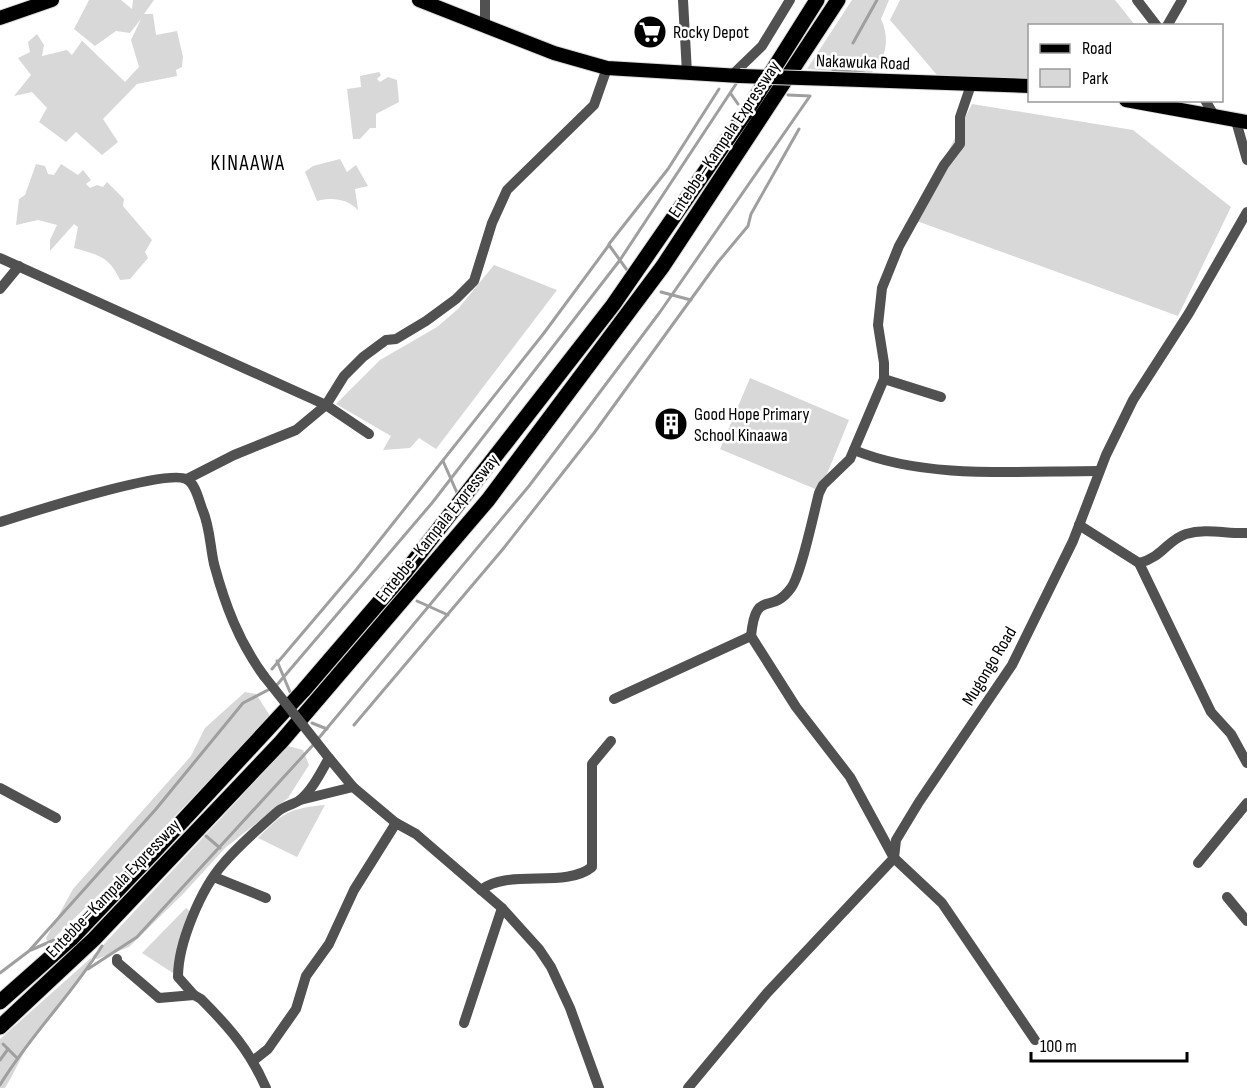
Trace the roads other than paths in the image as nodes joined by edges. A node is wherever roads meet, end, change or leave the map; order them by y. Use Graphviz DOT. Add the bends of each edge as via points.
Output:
graph roads {
  1 [pos="52,0"];
  2 [pos="419,0"];
  3 [pos="485,0"];
  4 [pos="683,0"];
  5 [pos="790,0"];
  6 [pos="817,0"];
  7 [pos="838,0"];
  8 [pos="1137,0"];
  9 [pos="1182,0"];
  10 [pos="0,18"];
  11 [pos="1155,24"];
  12 [pos="1168,24"];
  13 [pos="485,25"];
  14 [pos="607,68"];
  15 [pos="687,73"];
  16 [pos="736,76"];
  17 [pos="972,82"];
  18 [pos="1028,86"];
  19 [pos="1138,102"];
  20 [pos="1205,102"];
  21 [pos="1214,115"];
  22 [pos="1241,122"];
  23 [pos="1247,160"];
  24 [pos="1247,212"];
  25 [pos="0,258"];
  26 [pos="20,266"];
  27 [pos="0,289"];
  28 [pos="884,379"];
  29 [pos="941,397"];
  30 [pos="326,405"];
  31 [pos="369,434"];
  32 [pos="854,450"];
  33 [pos="1100,471"];
  34 [pos="188,479"];
  35 [pos="0,522"];
  36 [pos="1079,525"];
  37 [pos="1247,533"];
  38 [pos="1139,563"];
  39 [pos="751,636"];
  40 [pos="614,699"];
  41 [pos="611,741"];
  42 [pos="329,758"];
  43 [pos="1247,763"];
  44 [pos="352,787"];
  45 [pos="1,792"];
  46 [pos="300,800"];
  47 [pos="1247,803"];
  48 [pos="56,818"];
  49 [pos="396,823"];
  50 [pos="894,858"];
  51 [pos="1198,863"];
  52 [pos="214,877"];
  53 [pos="481,890"];
  54 [pos="1227,897"];
  55 [pos="266,898"];
  56 [pos="502,908"];
  57 [pos="1247,921"];
  58 [pos="117,958"];
  59 [pos="194,995"];
  60 [pos="0,1002"];
  61 [pos="464,1023"];
  62 [pos="0,1027"];
  63 [pos="1035,1040"];
  64 [pos="254,1060"];
  65 [pos="266,1088"];
  66 [pos="599,1088"];
  67 [pos="688,1088"];
  1 -- 10 [label="main road"];
  2 -- 13 [label="main road, Nakawuka Road"];
  3 -- 13 [label="street"];
  4 -- 15 [label="street"];
  5 -- 16 [label="street" via="762,46"];
  6 -- 60 [label="highway, Entebbe–Kampala Expressway" via="741,121 613,305 406,571 303,691 151,855 71,939"];
  7 -- 62 [label="highway, Entebbe–Kampala Expressway" via="663,266 488,500 281,742 94,939"];
  8 -- 11 [label="street"];
  9 -- 12 [label="street"];
  13 -- 14 [label="main road, Nakawuka Road" via="554,53"];
  14 -- 15 [label="main road, Nakawuka Road"];
  14 -- 30 [label="street" via="594,105 507,190 474,281 426,321 396,339 386,340 363,357 344,376"];
  15 -- 16 [label="main road, Nakawuka Road"];
  16 -- 17 [label="main road, Nakawuka Road, bridge"];
  17 -- 18 [label="main road, Nakawuka Road"];
  17 -- 28 [label="street" via="960,117 960,144 898,246 882,288 878,325"];
  19 -- 21 [label="main road"];
  20 -- 21 [label="street"];
  21 -- 22 [label="main road"];
  22 -- 23 [label="street"];
  24 -- 33 [label="street, Mugongo Road" via="1133,400"];
  25 -- 26 [label="street"];
  26 -- 27 [label="street"];
  26 -- 30 [label="street"];
  28 -- 29 [label="street"];
  28 -- 32 [label="street"];
  30 -- 31 [label="street"];
  30 -- 34 [label="street" via="288,435 234,455"];
  32 -- 33 [label="street" via="872,458 926,467"];
  32 -- 39 [label="street" via="847,464 819,493 794,585 782,599 761,605 753,613"];
  33 -- 36 [label="street, Mugongo Road"];
  34 -- 35 [label="street" via="140,483"];
  34 -- 42 [label="street, bridge" via="208,522 225,601 248,654"];
  36 -- 38 [label="street"];
  36 -- 50 [label="street, Mugongo Road" via="1012,665 919,802 896,840"];
  37 -- 38 [label="street" via="1186,534 1155,558"];
  38 -- 43 [label="street" via="1211,712 1231,734"];
  39 -- 40 [label="street"];
  39 -- 50 [label="street" via="796,707 850,777"];
  41 -- 53 [label="street" via="592,764 592,867 562,876 491,884"];
  42 -- 44 [label="street"];
  42 -- 46 [label="street" via="318,780"];
  44 -- 46 [label="street"];
  44 -- 49 [label="street"];
  45 -- 48 [label="street"];
  46 -- 52 [label="street" via="279,810"];
  47 -- 51 [label="street"];
  49 -- 53 [label="street" via="416,834"];
  49 -- 64 [label="street" via="306,976 296,1009 268,1049"];
  50 -- 63 [label="street" via="942,903"];
  50 -- 67 [label="street, Mugongo Road" via="767,993"];
  52 -- 55 [label="street"];
  52 -- 59 [label="street" via="184,941 178,969 178,977"];
  53 -- 56 [label="street"];
  54 -- 57 [label="street"];
  56 -- 61 [label="street"];
  56 -- 66 [label="street" via="551,967"];
  58 -- 59 [label="street" via="159,998"];
  59 -- 64 [label="street" via="233,1031"];
  64 -- 65 [label="street"];
}
